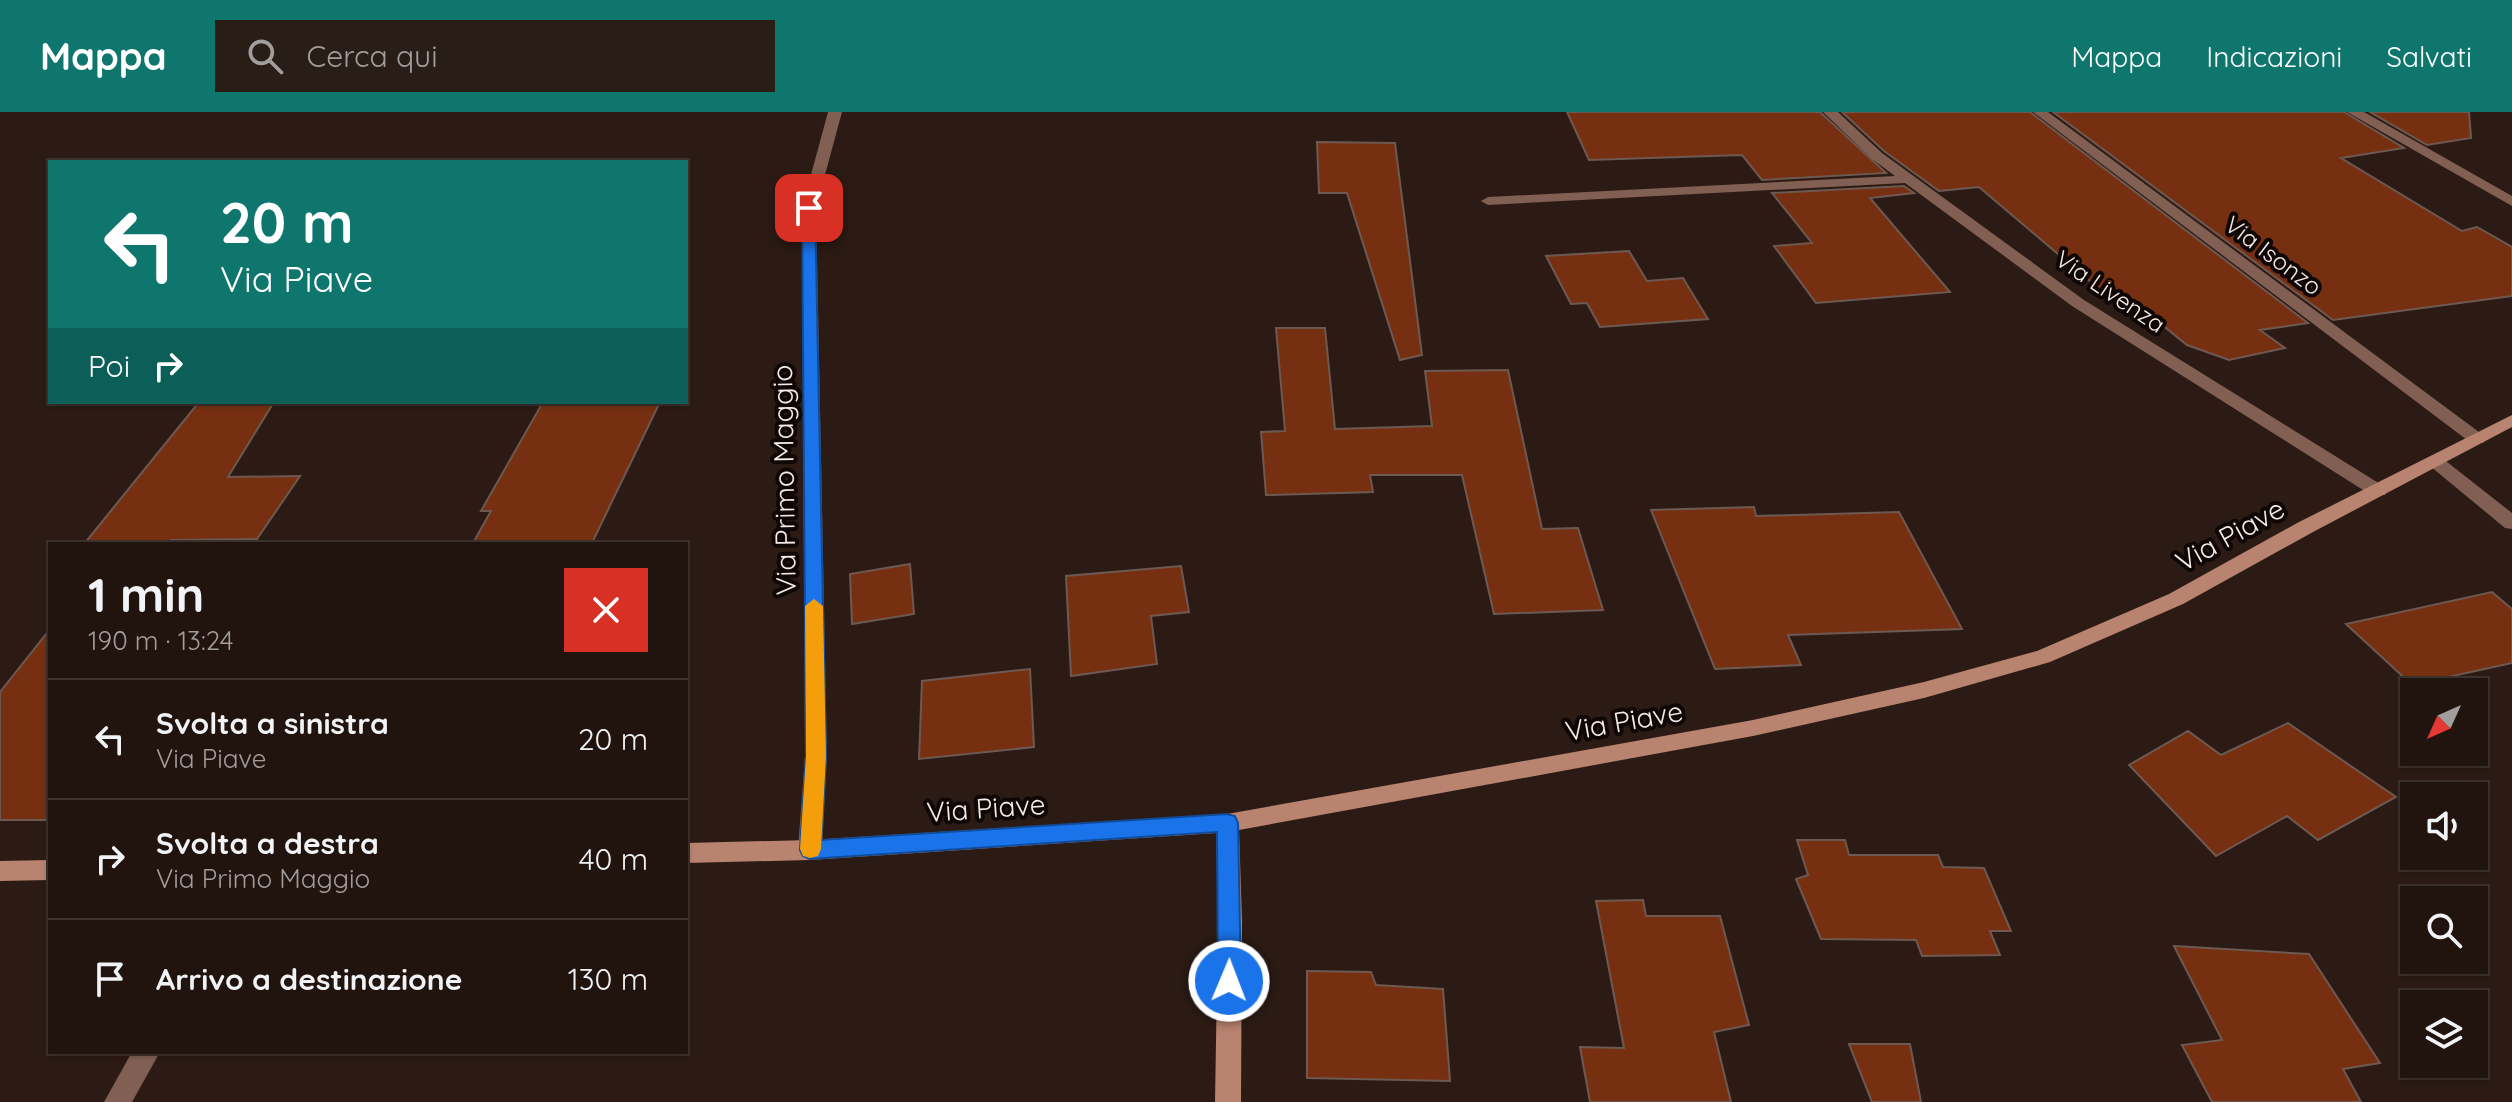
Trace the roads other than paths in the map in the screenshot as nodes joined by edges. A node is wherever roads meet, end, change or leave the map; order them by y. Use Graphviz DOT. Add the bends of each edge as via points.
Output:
graph roads {
  1 [pos="835,112"];
  2 [pos="1830,112"];
  3 [pos="2040,112"];
  4 [pos="2354,112"];
  5 [pos="1909,179"];
  6 [pos="1488,201"];
  7 [pos="2512,202"];
  8 [pos="2512,420"];
  9 [pos="2477,439"];
  10 [pos="2436,462"];
  11 [pos="2378,491"];
  12 [pos="2512,523"];
  13 [pos="1227,823"];
  14 [pos="810,850"];
  15 [pos="688,853"];
  16 [pos="48,870"];
  17 [pos="0,871"];
  18 [pos="146,1054"];
  19 [pos="117,1102"];
  20 [pos="1228,1102"];
  1 -- 14 [label="street, Via Primo Maggio" via="809,208 816,756"];
  2 -- 5 [label="street, Via Livenza"];
  3 -- 9 [label="street, Via Isonzo"];
  4 -- 7 [label="street"];
  5 -- 6 [label="street"];
  5 -- 11 [label="street, Via Livenza" via="2078,303"];
  8 -- 9 [label="main road, Via Piave"];
  9 -- 10 [label="main road, Via Piave"];
  10 -- 11 [label="main road, Via Piave"];
  10 -- 12 [label="street"];
  11 -- 13 [label="main road, Via Piave" via="2176,599 2043,657 1753,728"];
  13 -- 14 [label="main road, Via Piave"];
  13 -- 20 [label="main road"];
  14 -- 15 [label="main road, Via Piave"];
  16 -- 17 [label="main road"];
  18 -- 19 [label="street"];
}
